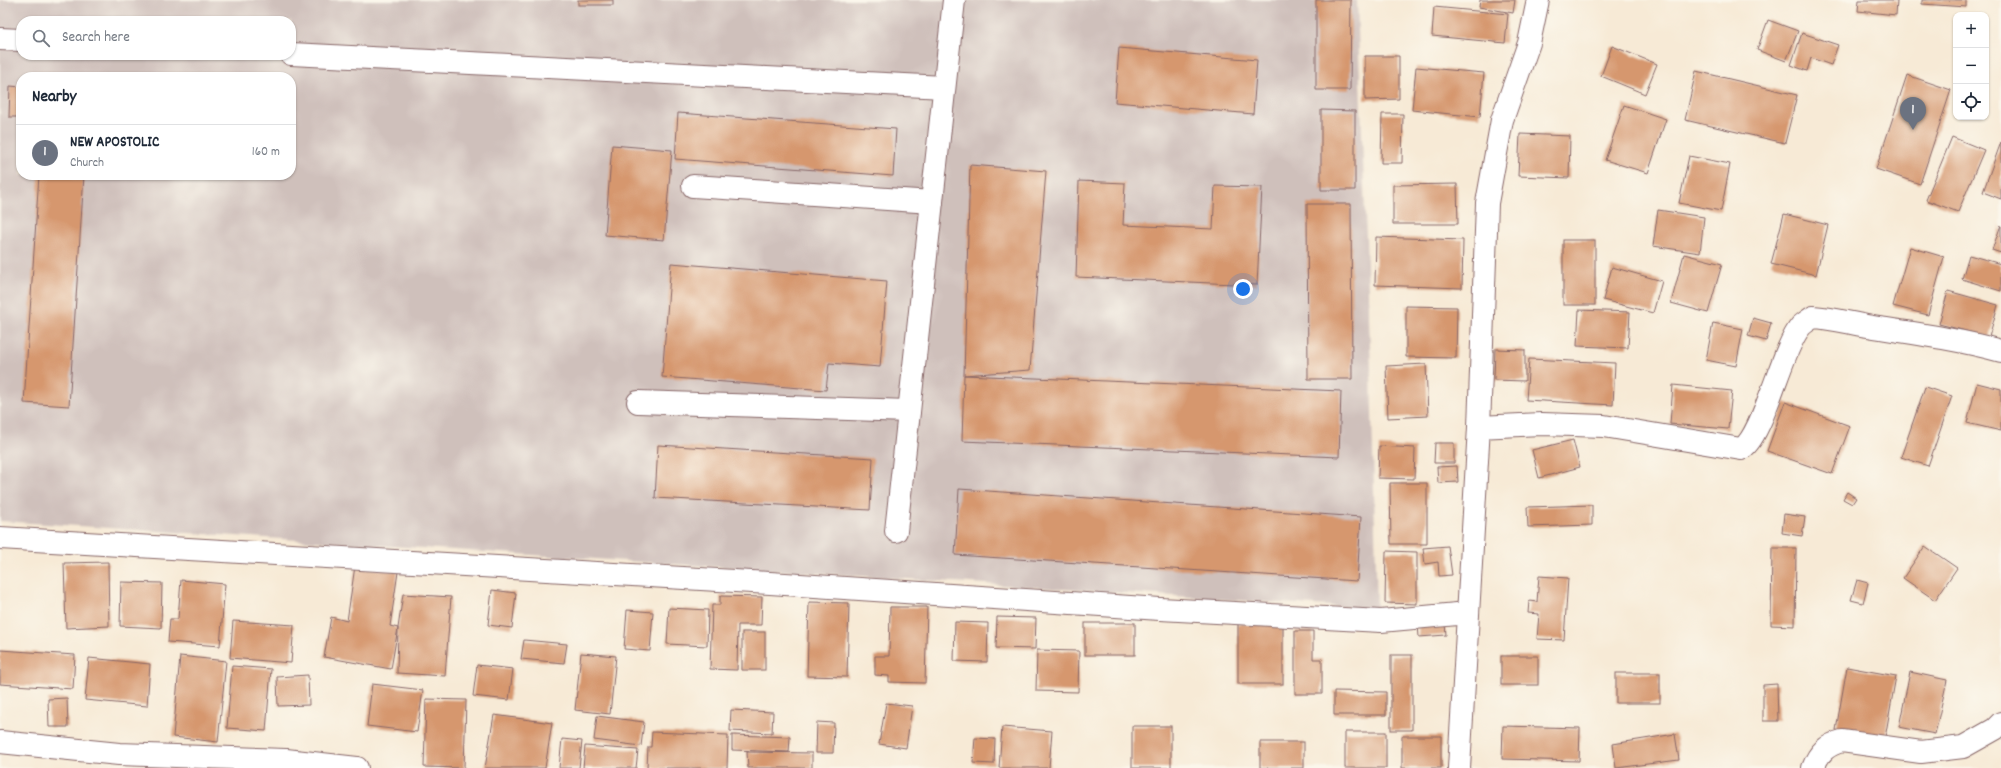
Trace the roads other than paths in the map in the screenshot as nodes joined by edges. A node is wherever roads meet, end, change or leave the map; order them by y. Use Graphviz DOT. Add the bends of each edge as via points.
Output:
graph roads {
  1 [pos="954,0"];
  2 [pos="1538,0"];
  3 [pos="0,39"];
  4 [pos="16,40"];
  5 [pos="296,54"];
  6 [pos="944,87"];
  7 [pos="693,186"];
  8 [pos="932,202"];
  9 [pos="2001,351"];
  10 [pos="638,402"];
  11 [pos="910,411"];
  12 [pos="1479,426"];
  13 [pos="896,531"];
  14 [pos="0,538"];
  15 [pos="1468,613"];
  16 [pos="2001,723"];
  17 [pos="0,742"];
  18 [pos="118,761"];
  19 [pos="357,768"];
  20 [pos="1460,768"];
  21 [pos="1813,768"];
  1 -- 6 [label="street"];
  2 -- 12 [label="street" via="1529,43 1502,120 1487,203"];
  3 -- 4 [label="street"];
  5 -- 6 [label="street"];
  6 -- 8 [label="street"];
  7 -- 8 [label="street"];
  8 -- 11 [label="street"];
  9 -- 12 [label="street" via="1961,340 1813,317 1801,327 1791,344 1758,426 1746,446 1741,449 1604,426"];
  10 -- 11 [label="street"];
  11 -- 13 [label="street"];
  12 -- 15 [label="street"];
  14 -- 15 [label="street" via="1381,621"];
  15 -- 20 [label="street"];
  16 -- 21 [label="street" via="1963,747 1921,752 1842,741 1830,744 1820,754"];
  17 -- 18 [label="street"];
  18 -- 19 [label="street" via="286,760"];
}
